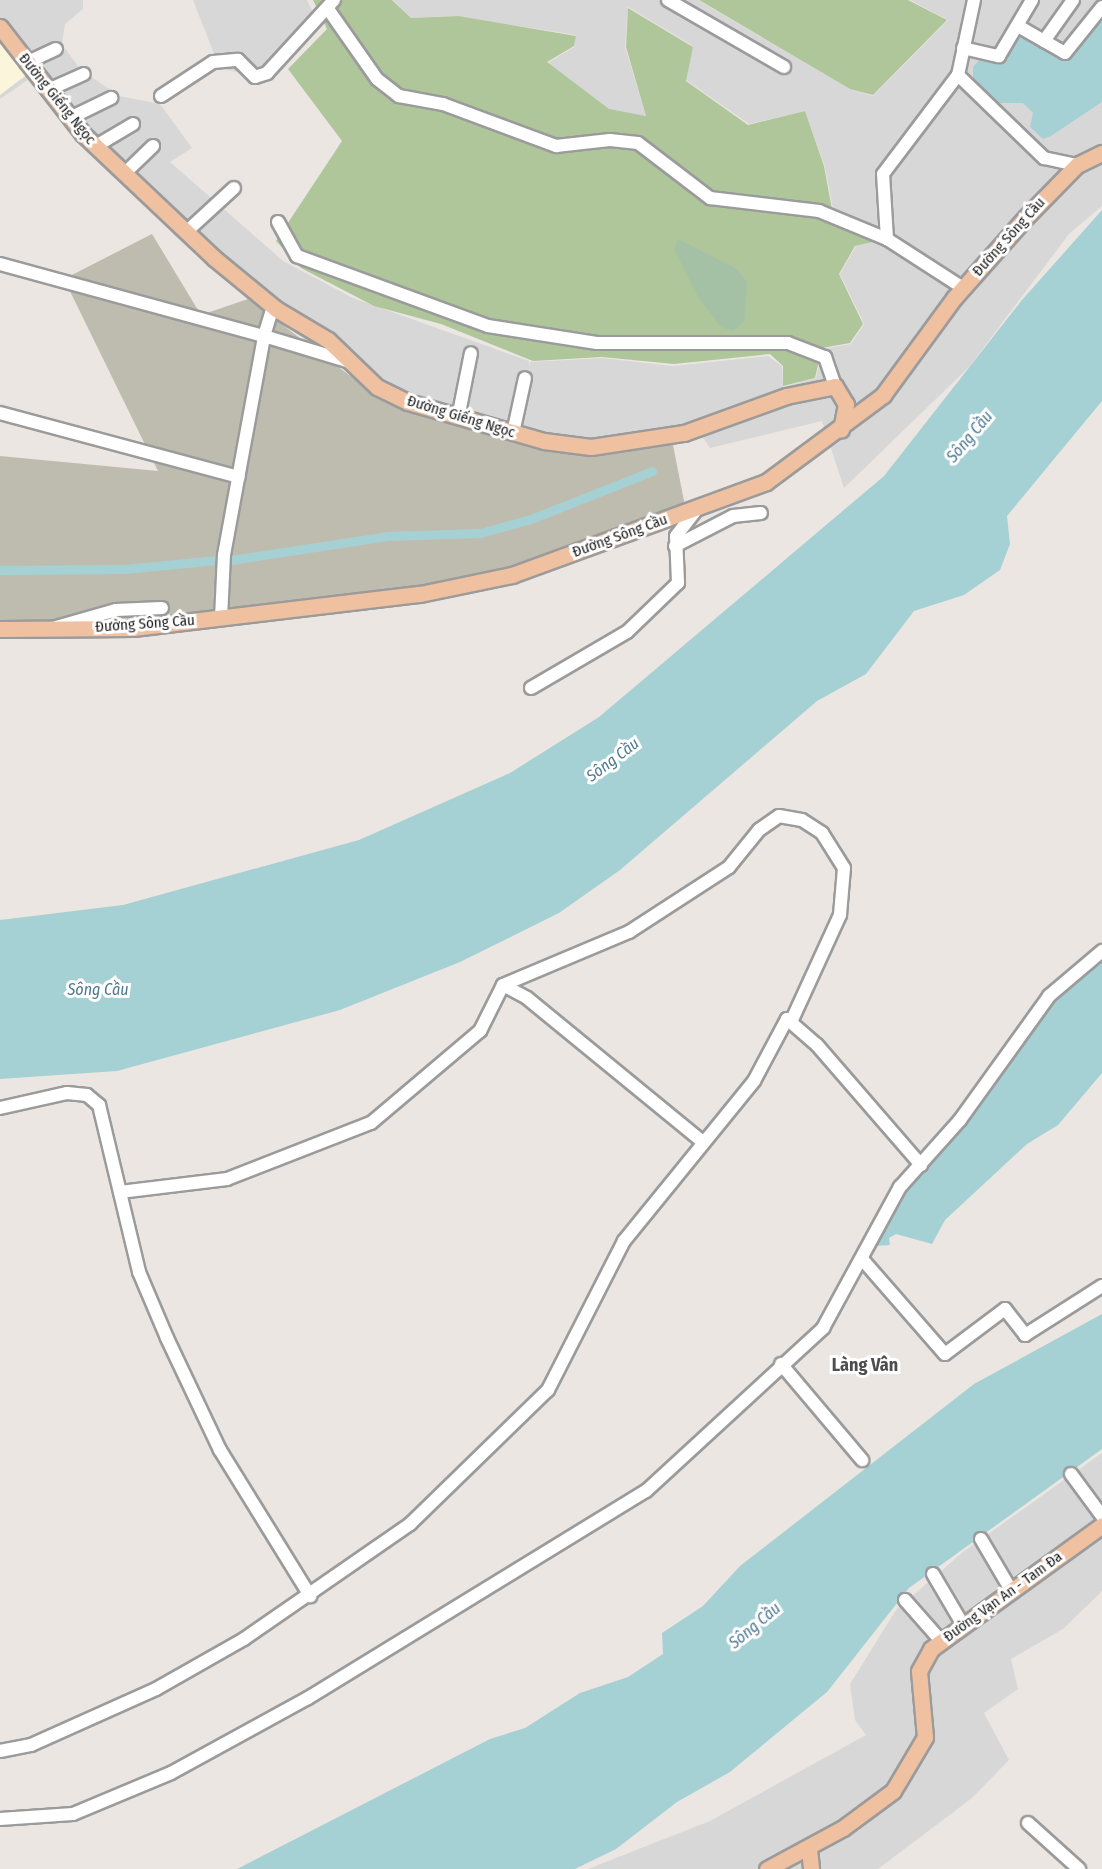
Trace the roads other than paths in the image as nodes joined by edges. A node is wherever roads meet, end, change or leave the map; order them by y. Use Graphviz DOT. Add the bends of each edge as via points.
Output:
graph roads {
  1 [pos="668,0"];
  2 [pos="974,0"];
  3 [pos="1032,0"];
  4 [pos="1073,0"];
  5 [pos="331,5"];
  6 [pos="1102,7"];
  7 [pos="1018,26"];
  8 [pos="0,27"];
  9 [pos="1044,41"];
  10 [pos="963,48"];
  11 [pos="56,49"];
  12 [pos="26,63"];
  13 [pos="784,67"];
  14 [pos="84,74"];
  15 [pos="958,75"];
  16 [pos="48,90"];
  17 [pos="161,96"];
  18 [pos="111,98"];
  19 [pos="70,118"];
  20 [pos="133,124"];
  21 [pos="96,146"];
  22 [pos="153,146"];
  23 [pos="1102,153"];
  24 [pos="1077,165"];
  25 [pos="125,173"];
  26 [pos="234,188"];
  27 [pos="278,222"];
  28 [pos="186,232"];
  29 [pos="887,239"];
  30 [pos="0,264"];
  31 [pos="963,288"];
  32 [pos="273,307"];
  33 [pos="264,336"];
  34 [pos="471,353"];
  35 [pos="351,363"];
  36 [pos="525,378"];
  37 [pos="835,386"];
  38 [pos="0,413"];
  39 [pos="458,418"];
  40 [pos="841,429"];
  41 [pos="513,433"];
  42 [pos="239,477"];
  43 [pos="698,508"];
  44 [pos="761,513"];
  45 [pos="675,546"];
  46 [pos="162,608"];
  47 [pos="220,618"];
  48 [pos="0,629"];
  49 [pos="49,630"];
  50 [pos="531,688"];
  51 [pos="1102,951"];
  52 [pos="503,985"];
  53 [pos="791,1022"];
  54 [pos="0,1108"];
  55 [pos="703,1142"];
  56 [pos="921,1165"];
  57 [pos="120,1192"];
  58 [pos="862,1259"];
  59 [pos="1102,1286"];
  60 [pos="781,1364"];
  61 [pos="862,1460"];
  62 [pos="1071,1474"];
  63 [pos="1102,1516"];
  64 [pos="1102,1525"];
  65 [pos="981,1539"];
  66 [pos="933,1574"];
  67 [pos="1011,1590"];
  68 [pos="310,1596"];
  69 [pos="905,1600"];
  70 [pos="963,1625"];
  71 [pos="941,1641"];
  72 [pos="0,1751"];
  73 [pos="0,1819"];
  74 [pos="1028,1823"];
  75 [pos="809,1849"];
  76 [pos="780,1867"];
  77 [pos="811,1869"];
  78 [pos="1079,1869"];
  1 -- 13 [label="street"];
  2 -- 10 [label="street"];
  3 -- 7 [label="street"];
  4 -- 9 [label="street"];
  5 -- 17 [label="street" via="267,73 255,77 238,60 213,62"];
  5 -- 29 [label="street" via="377,79 399,96 443,104 519,137 556,146 610,140 638,143 710,198 809,209"];
  6 -- 9 [label="street" via="1070,51"];
  7 -- 9 [label="street"];
  7 -- 10 [label="street" via="999,56"];
  8 -- 12 [label="main road, Đường Giếng Ngọc"];
  10 -- 15 [label="street"];
  11 -- 12 [label="street"];
  12 -- 16 [label="main road, Đường Giếng Ngọc"];
  14 -- 16 [label="street"];
  15 -- 24 [label="street" via="1044,158"];
  15 -- 29 [label="street" via="883,174"];
  16 -- 19 [label="main road, Đường Giếng Ngọc"];
  18 -- 19 [label="street"];
  19 -- 21 [label="main road, Đường Giếng Ngọc"];
  20 -- 21 [label="street"];
  21 -- 25 [label="main road, Đường Giếng Ngọc"];
  22 -- 25 [label="street"];
  23 -- 24 [label="main road, Đường Sông Cầu"];
  24 -- 31 [label="main road, Đường Sông Cầu"];
  25 -- 28 [label="main road, Đường Giếng Ngọc"];
  26 -- 28 [label="street"];
  27 -- 37 [label="street" via="297,256 488,326 597,343 788,343 825,357"];
  28 -- 32 [label="main road, Đường Giếng Ngọc"];
  29 -- 31 [label="street"];
  30 -- 33 [label="street"];
  31 -- 40 [label="main road, Đường Sông Cầu" via="883,395"];
  32 -- 33 [label="street"];
  32 -- 35 [label="main road, Đường Giếng Ngọc" via="328,340"];
  33 -- 35 [label="street"];
  33 -- 42 [label="street"];
  34 -- 39 [label="street"];
  35 -- 39 [label="main road, Đường Giếng Ngọc" via="377,387"];
  36 -- 41 [label="street"];
  37 -- 40 [label="main road" via="846,404"];
  37 -- 41 [label="main road, Đường Giếng Ngọc" via="786,396 684,433 624,444 591,447"];
  38 -- 42 [label="street"];
  39 -- 41 [label="main road, Đường Giếng Ngọc"];
  40 -- 43 [label="main road, Đường Sông Cầu" via="766,482"];
  42 -- 47 [label="street"];
  43 -- 45 [label="street" via="676,536"];
  43 -- 47 [label="main road, Đường Sông Cầu" via="512,575 420,594"];
  44 -- 45 [label="street" via="734,516"];
  45 -- 50 [label="street" via="678,583 650,612 612,643"];
  46 -- 49 [label="street" via="116,610"];
  47 -- 49 [label="main road, Đường Sông Cầu" via="133,628"];
  48 -- 49 [label="main road, Đường Sông Cầu"];
  51 -- 56 [label="street" via="1049,996 974,1102"];
  52 -- 53 [label="street" via="629,932 729,867 759,830 779,816 802,820 822,833 844,868 840,915"];
  52 -- 55 [label="street" via="527,998"];
  52 -- 57 [label="street" via="480,1031 371,1123 227,1179"];
  53 -- 55 [label="street" via="754,1081"];
  53 -- 56 [label="street"];
  54 -- 57 [label="street" via="67,1093 87,1095 99,1106 106,1125"];
  55 -- 68 [label="street" via="624,1241 548,1390 410,1524 345,1565"];
  56 -- 58 [label="street" via="894,1197"];
  57 -- 68 [label="street" via="139,1272 167,1338 220,1450"];
  58 -- 59 [label="street" via="945,1354 1005,1310 1025,1335"];
  58 -- 60 [label="street" via="823,1328"];
  60 -- 61 [label="street"];
  60 -- 73 [label="street" via="646,1491 308,1698 171,1773 92,1808 53,1818"];
  62 -- 63 [label="street"];
  64 -- 67 [label="main road, Đường Vạn An - Tam Đa"];
  65 -- 67 [label="street"];
  66 -- 70 [label="street"];
  67 -- 70 [label="main road, Đường Vạn An - Tam Đa"];
  68 -- 72 [label="street" via="156,1689 31,1744"];
  69 -- 71 [label="street"];
  70 -- 71 [label="main road, Đường Vạn An - Tam Đa"];
  71 -- 75 [label="main road, Đường Vạn An - Tam Đa" via="925,1659 920,1679 925,1737 910,1767 876,1807"];
  74 -- 78 [label="street"];
  75 -- 76 [label="main road"];
  75 -- 77 [label="main road"];
}
